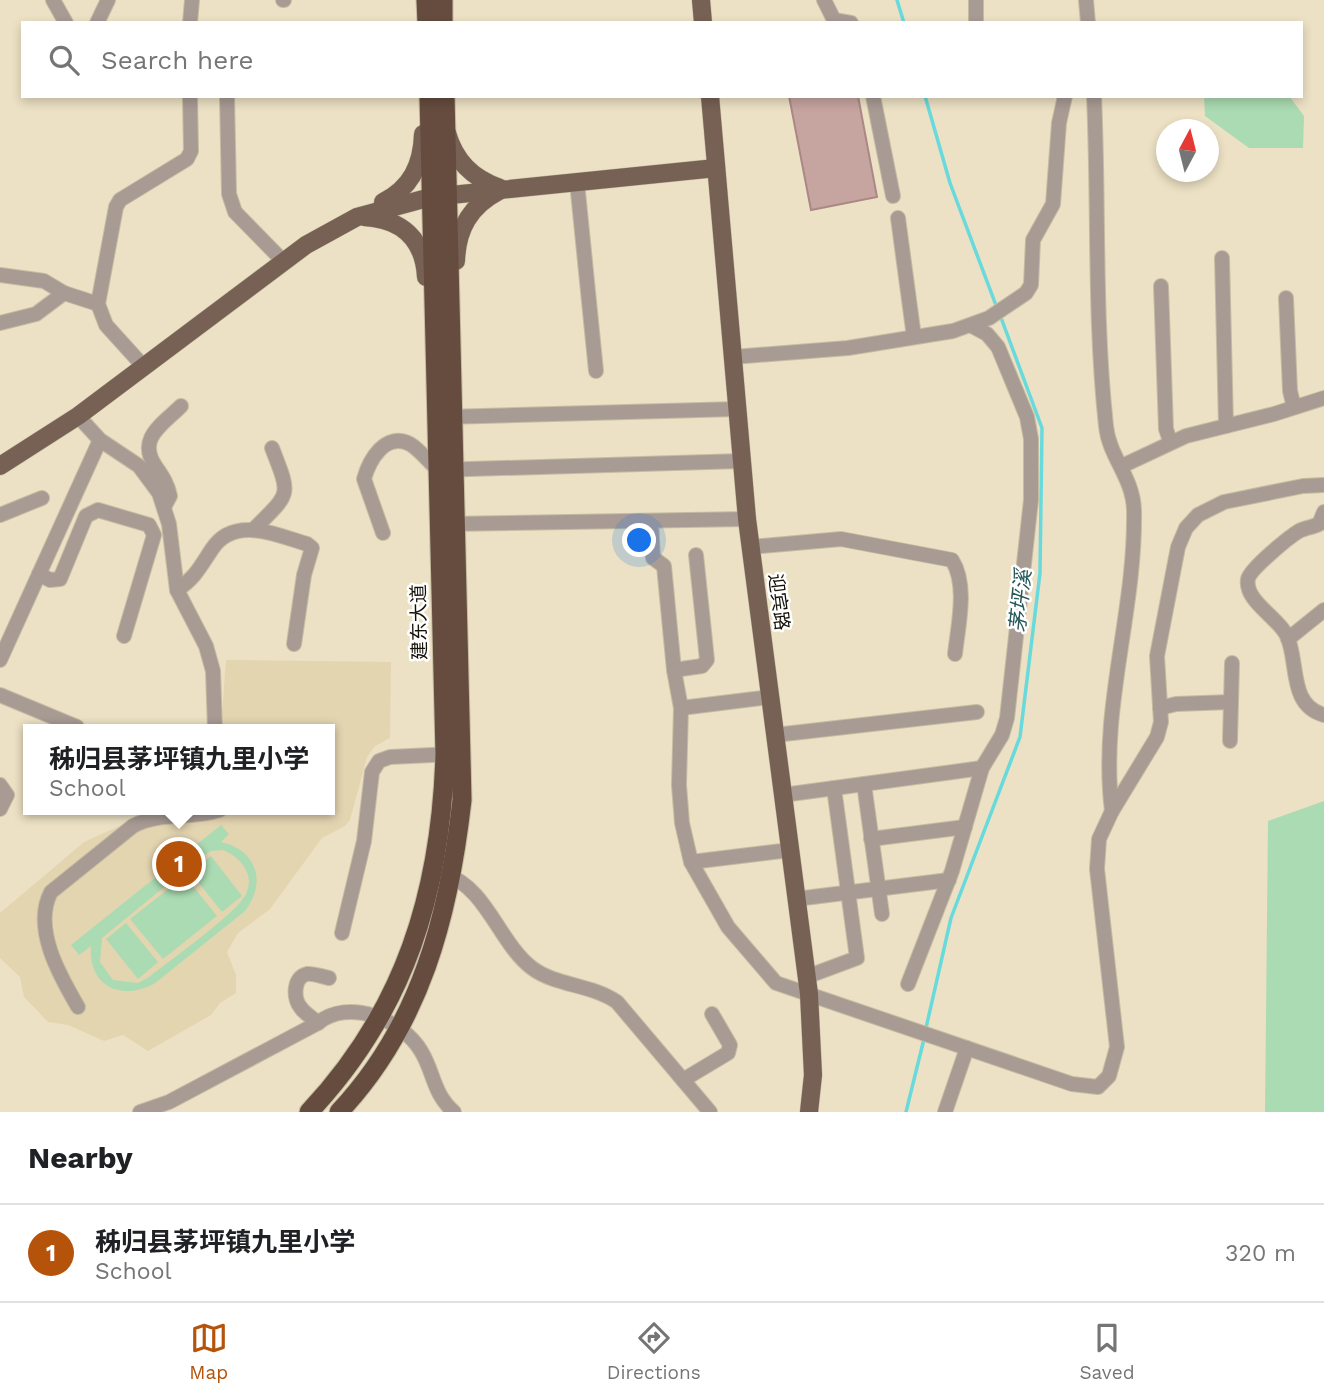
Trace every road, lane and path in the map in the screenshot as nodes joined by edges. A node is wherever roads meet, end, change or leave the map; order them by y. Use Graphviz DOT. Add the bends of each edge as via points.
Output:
graph roads {
  1 [pos="53,0"];
  2 [pos="108,0"];
  3 [pos="192,0"];
  4 [pos="426,0"];
  5 [pos="443,0"];
  6 [pos="701,0"];
  7 [pos="824,0"];
  8 [pos="976,0"];
  9 [pos="1086,3"];
  10 [pos="65,21"];
  11 [pos="98,21"];
  12 [pos="190,21"];
  13 [pos="427,21"];
  14 [pos="443,21"];
  15 [pos="703,21"];
  16 [pos="840,21"];
  17 [pos="976,21"];
  18 [pos="1077,21"];
  19 [pos="1088,21"];
  20 [pos="190,98"];
  21 [pos="227,98"];
  22 [pos="428,98"];
  23 [pos="428,98"];
  24 [pos="445,98"];
  25 [pos="710,98"];
  26 [pos="873,98"];
  27 [pos="1065,98"];
  28 [pos="1094,98"];
  29 [pos="446,129"];
  30 [pos="716,168"];
  31 [pos="577,182"];
  32 [pos="503,190"];
  33 [pos="439,196"];
  34 [pos="893,196"];
  35 [pos="357,217"];
  36 [pos="898,218"];
  37 [pos="1222,258"];
  38 [pos="283,261"];
  39 [pos="0,275"];
  40 [pos="1161,286"];
  41 [pos="64,293"];
  42 [pos="1286,298"];
  43 [pos="98,303"];
  44 [pos="442,314"];
  45 [pos="0,323"];
  46 [pos="972,326"];
  47 [pos="914,337"];
  48 [pos="733,357"];
  49 [pos="144,367"];
  50 [pos="596,371"];
  51 [pos="1324,398"];
  52 [pos="181,406"];
  53 [pos="1294,407"];
  54 [pos="737,409"];
  55 [pos="78,416"];
  56 [pos="445,417"];
  57 [pos="1226,426"];
  58 [pos="100,440"];
  59 [pos="1170,441"];
  60 [pos="272,448"];
  61 [pos="742,461"];
  62 [pos="0,466"];
  63 [pos="1122,466"];
  64 [pos="446,470"];
  65 [pos="1324,485"];
  66 [pos="42,498"];
  67 [pos="164,507"];
  68 [pos="1324,512"];
  69 [pos="0,515"];
  70 [pos="747,519"];
  71 [pos="651,521"];
  72 [pos="447,524"];
  73 [pos="254,529"];
  74 [pos="383,533"];
  75 [pos="750,547"];
  76 [pos="696,555"];
  77 [pos="39,574"];
  78 [pos="177,590"];
  79 [pos="1324,610"];
  80 [pos="124,636"];
  81 [pos="1288,639"];
  82 [pos="294,644"];
  83 [pos="955,654"];
  84 [pos="0,660"];
  85 [pos="1232,663"];
  86 [pos="674,670"];
  87 [pos="0,695"];
  88 [pos="770,697"];
  89 [pos="1231,702"];
  90 [pos="681,708"];
  91 [pos="1160,708"];
  92 [pos="976,712"];
  93 [pos="1324,715"];
  94 [pos="70,724"];
  95 [pos="215,724"];
  96 [pos="775,736"];
  97 [pos="1230,741"];
  98 [pos="453,754"];
  99 [pos="982,768"];
  100 [pos="864,784"];
  101 [pos="0,785"];
  102 [pos="834,788"];
  103 [pos="783,795"];
  104 [pos="0,808"];
  105 [pos="1112,811"];
  106 [pos="195,815"];
  107 [pos="965,827"];
  108 [pos="872,839"];
  109 [pos="790,850"];
  110 [pos="691,862"];
  111 [pos="443,874"];
  112 [pos="949,880"];
  113 [pos="879,889"];
  114 [pos="848,893"];
  115 [pos="796,899"];
  116 [pos="882,914"];
  117 [pos="342,933"];
  118 [pos="329,978"];
  119 [pos="908,984"];
  120 [pos="808,986"];
  121 [pos="78,1007"];
  122 [pos="712,1014"];
  123 [pos="379,1020"];
  124 [pos="318,1023"];
  125 [pos="399,1030"];
  126 [pos="967,1048"];
  127 [pos="683,1080"];
  128 [pos="140,1112"];
  129 [pos="309,1112"];
  130 [pos="339,1112"];
  131 [pos="454,1112"];
  132 [pos="710,1112"];
  133 [pos="809,1112"];
  134 [pos="945,1112"];
  1 -- 10 [label="street"];
  2 -- 11 [label="street"];
  3 -- 12 [label="street"];
  4 -- 13 [label="highway"];
  5 -- 14 [label="highway"];
  6 -- 15 [label="main road"];
  7 -- 16 [label="street" via="834,20"];
  8 -- 17 [label="street"];
  9 -- 18 [label="street"];
  9 -- 19 [label="street"];
  20 -- 43 [label="street" via="191,151 187,159 120,200 116,207"];
  21 -- 38 [label="street" via="229,194 235,212"];
  22 -- 33 [label="highway, 建东大道"];
  23 -- 35 [label="main road" via="422,152 410,181"];
  24 -- 29 [label="highway, 建东大道"];
  25 -- 30 [label="main road, 迎宾路"];
  26 -- 34 [label="street"];
  27 -- 46 [label="street" via="1053,204 1036,229 1031,285 1021,297"];
  28 -- 63 [label="street" via="1099,343 1108,439"];
  29 -- 32 [label="main road" via="467,169"];
  29 -- 33 [label="highway, 建东大道"];
  30 -- 31 [label="main road"];
  30 -- 48 [label="main road, 迎宾路"];
  31 -- 32 [label="main road"];
  31 -- 50 [label="street"];
  32 -- 33 [label="main road"];
  32 -- 44 [label="main road" via="480,203 463,224"];
  33 -- 35 [label="main road"];
  33 -- 44 [label="highway, 建东大道"];
  35 -- 38 [label="main road"];
  35 -- 44 [label="main road" via="385,219 415,238"];
  36 -- 47 [label="street"];
  37 -- 57 [label="street"];
  38 -- 49 [label="main road"];
  39 -- 41 [label="street" via="44,281"];
  40 -- 59 [label="street"];
  41 -- 43 [label="street"];
  41 -- 45 [label="street" via="36,314"];
  42 -- 53 [label="street"];
  43 -- 49 [label="street" via="106,325"];
  44 -- 56 [label="highway, 建东大道"];
  46 -- 47 [label="street"];
  46 -- 99 [label="street" via="998,346 1027,417 1031,439 1031,500 1007,718"];
  47 -- 48 [label="street"];
  48 -- 54 [label="main road, 迎宾路"];
  49 -- 55 [label="main road"];
  51 -- 53 [label="street"];
  52 -- 67 [label="street" via="150,438 147,448 168,485 170,496"];
  53 -- 57 [label="street"];
  54 -- 56 [label="street"];
  54 -- 61 [label="main road, 迎宾路"];
  55 -- 58 [label="street"];
  55 -- 62 [label="main road"];
  56 -- 64 [label="highway, 建东大道"];
  57 -- 59 [label="street"];
  58 -- 67 [label="street" via="139,466"];
  58 -- 77 [label="street"];
  59 -- 63 [label="street"];
  60 -- 73 [label="street" via="287,487 284,500"];
  61 -- 64 [label="street"];
  61 -- 70 [label="main road, 迎宾路"];
  63 -- 105 [label="street" via="1130,481 1134,519 1129,612 1113,688"];
  64 -- 72 [label="highway, 建东大道"];
  64 -- 74 [label="street" via="410,444 385,445 375,453 364,479"];
  65 -- 91 [label="street" via="1224,502 1198,515 1186,528 1178,547 1157,656"];
  66 -- 69 [label="street"];
  67 -- 78 [label="street"];
  68 -- 81 [label="street" via="1319,524 1293,536 1248,579 1255,599"];
  70 -- 71 [label="street"];
  70 -- 75 [label="main road, 迎宾路"];
  71 -- 72 [label="street"];
  71 -- 86 [label="street" via="653,558 664,566"];
  72 -- 98 [label="highway, 建东大道"];
  73 -- 78 [label="street" via="221,540 200,571"];
  73 -- 82 [label="street" via="312,548"];
  75 -- 83 [label="street" via="841,539 952,560 960,599"];
  75 -- 88 [label="main road, 迎宾路"];
  76 -- 86 [label="street" via="707,660 702,666"];
  77 -- 80 [label="street" via="60,579 91,511 149,525 154,535"];
  77 -- 84 [label="street"];
  78 -- 95 [label="street" via="214,671"];
  79 -- 81 [label="street"];
  81 -- 93 [label="street" via="1301,695"];
  85 -- 89 [label="street"];
  86 -- 90 [label="street"];
  87 -- 94 [label="street"];
  88 -- 90 [label="street"];
  88 -- 96 [label="main road, 迎宾路"];
  89 -- 91 [label="street"];
  89 -- 97 [label="street"];
  90 -- 110 [label="street" via="679,785"];
  91 -- 105 [label="street" via="1161,722 1152,750"];
  92 -- 96 [label="street"];
  96 -- 103 [label="main road, 迎宾路"];
  98 -- 111 [label="highway, 建东大道" via="462,800"];
  98 -- 117 [label="street" via="390,757 379,761 372,772 364,841"];
  99 -- 100 [label="street"];
  99 -- 107 [label="street"];
  100 -- 102 [label="street"];
  100 -- 108 [label="street"];
  101 -- 104 [label="street" via="8,795"];
  102 -- 103 [label="street"];
  102 -- 114 [label="street"];
  103 -- 109 [label="main road, 迎宾路"];
  105 -- 126 [label="street" via="1097,854 1117,1037 1116,1056 1106,1080 1087,1088"];
  106 -- 121 [label="street" via="146,819 51,892 46,902 52,961"];
  107 -- 108 [label="street"];
  107 -- 112 [label="street"];
  108 -- 113 [label="street"];
  109 -- 110 [label="street"];
  109 -- 115 [label="main road, 迎宾路"];
  110 -- 120 [label="street" via="727,927 776,983"];
  111 -- 123 [label="highway, 建东大道"];
  111 -- 125 [label="highway, 建东大道" via="424,979"];
  111 -- 127 [label="street" via="482,904 524,961 547,976 603,993 617,1002"];
  112 -- 113 [label="street"];
  112 -- 119 [label="street"];
  113 -- 114 [label="street"];
  113 -- 116 [label="street"];
  114 -- 115 [label="street"];
  114 -- 120 [label="street" via="857,958"];
  115 -- 120 [label="main road, 迎宾路"];
  118 -- 124 [label="street" via="309,974 296,986 300,1007"];
  120 -- 126 [label="street" via="887,1021"];
  120 -- 133 [label="main road, 迎宾路" via="813,1075"];
  122 -- 127 [label="street" via="730,1045 728,1054"];
  123 -- 124 [label="street" via="346,1010 329,1014"];
  123 -- 125 [label="street"];
  123 -- 129 [label="highway, 建东大道" via="337,1083"];
  124 -- 128 [label="street" via="169,1102"];
  125 -- 130 [label="highway, 建东大道"];
  125 -- 131 [label="street" via="422,1051 435,1089"];
  126 -- 134 [label="street"];
  127 -- 132 [label="street"];
}
